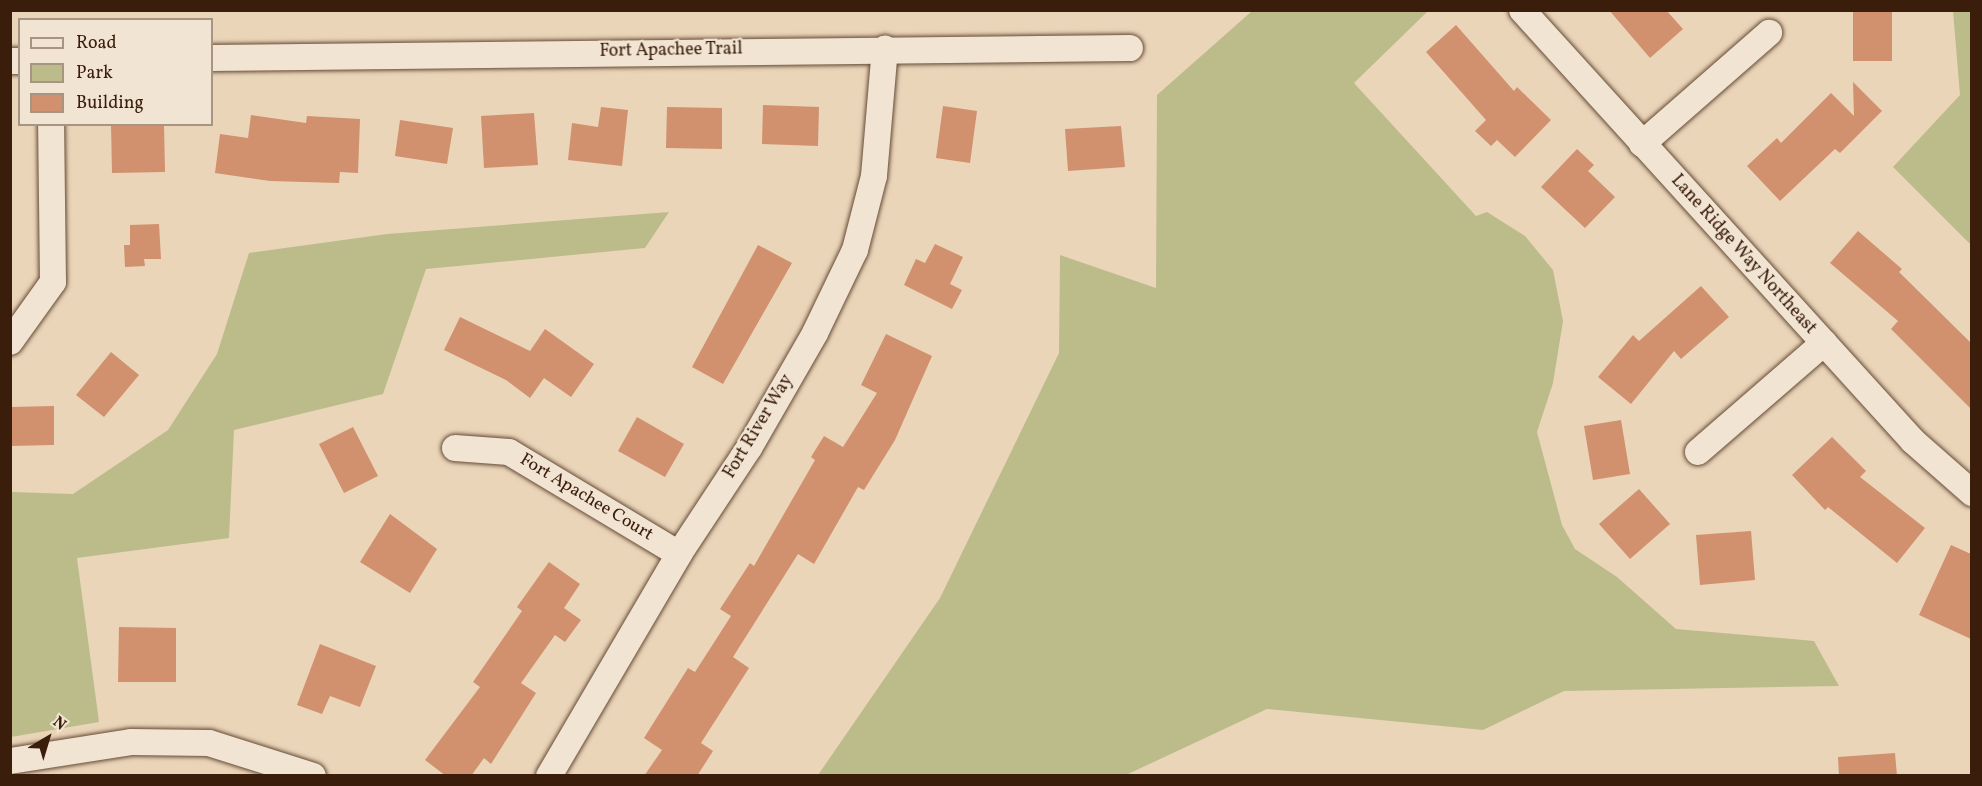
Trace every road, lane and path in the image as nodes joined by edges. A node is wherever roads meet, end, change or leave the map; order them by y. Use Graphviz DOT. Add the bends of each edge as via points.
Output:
graph roads {
  1 [pos="1522,10"];
  2 [pos="1769,33"];
  3 [pos="885,48"];
  4 [pos="1130,48"];
  5 [pos="213,58"];
  6 [pos="51,126"];
  7 [pos="1642,144"];
  8 [pos="10,342"];
  9 [pos="1824,343"];
  10 [pos="455,448"];
  11 [pos="1698,452"];
  12 [pos="1971,493"];
  13 [pos="680,554"];
  14 [pos="10,761"];
  15 [pos="314,776"];
  16 [pos="549,776"];
  1 -- 7 [label="street, Lane Ridge Way Northeast"];
  2 -- 7 [label="street"];
  3 -- 4 [label="street, Fort Apachee Trail"];
  3 -- 5 [label="street, Fort Apachee Trail"];
  3 -- 13 [label="street, Fort River Way" via="874,176 855,250 815,333 749,448"];
  6 -- 8 [label="street" via="53,282"];
  7 -- 9 [label="street, Lane Ridge Way Northeast"];
  9 -- 11 [label="street"];
  9 -- 12 [label="street, Lane Ridge Way Northeast" via="1913,441"];
  10 -- 13 [label="street, Fort Apachee Court" via="509,453"];
  13 -- 16 [label="street, Fort River Way"];
  14 -- 15 [label="street" via="131,742 209,743"];
}
